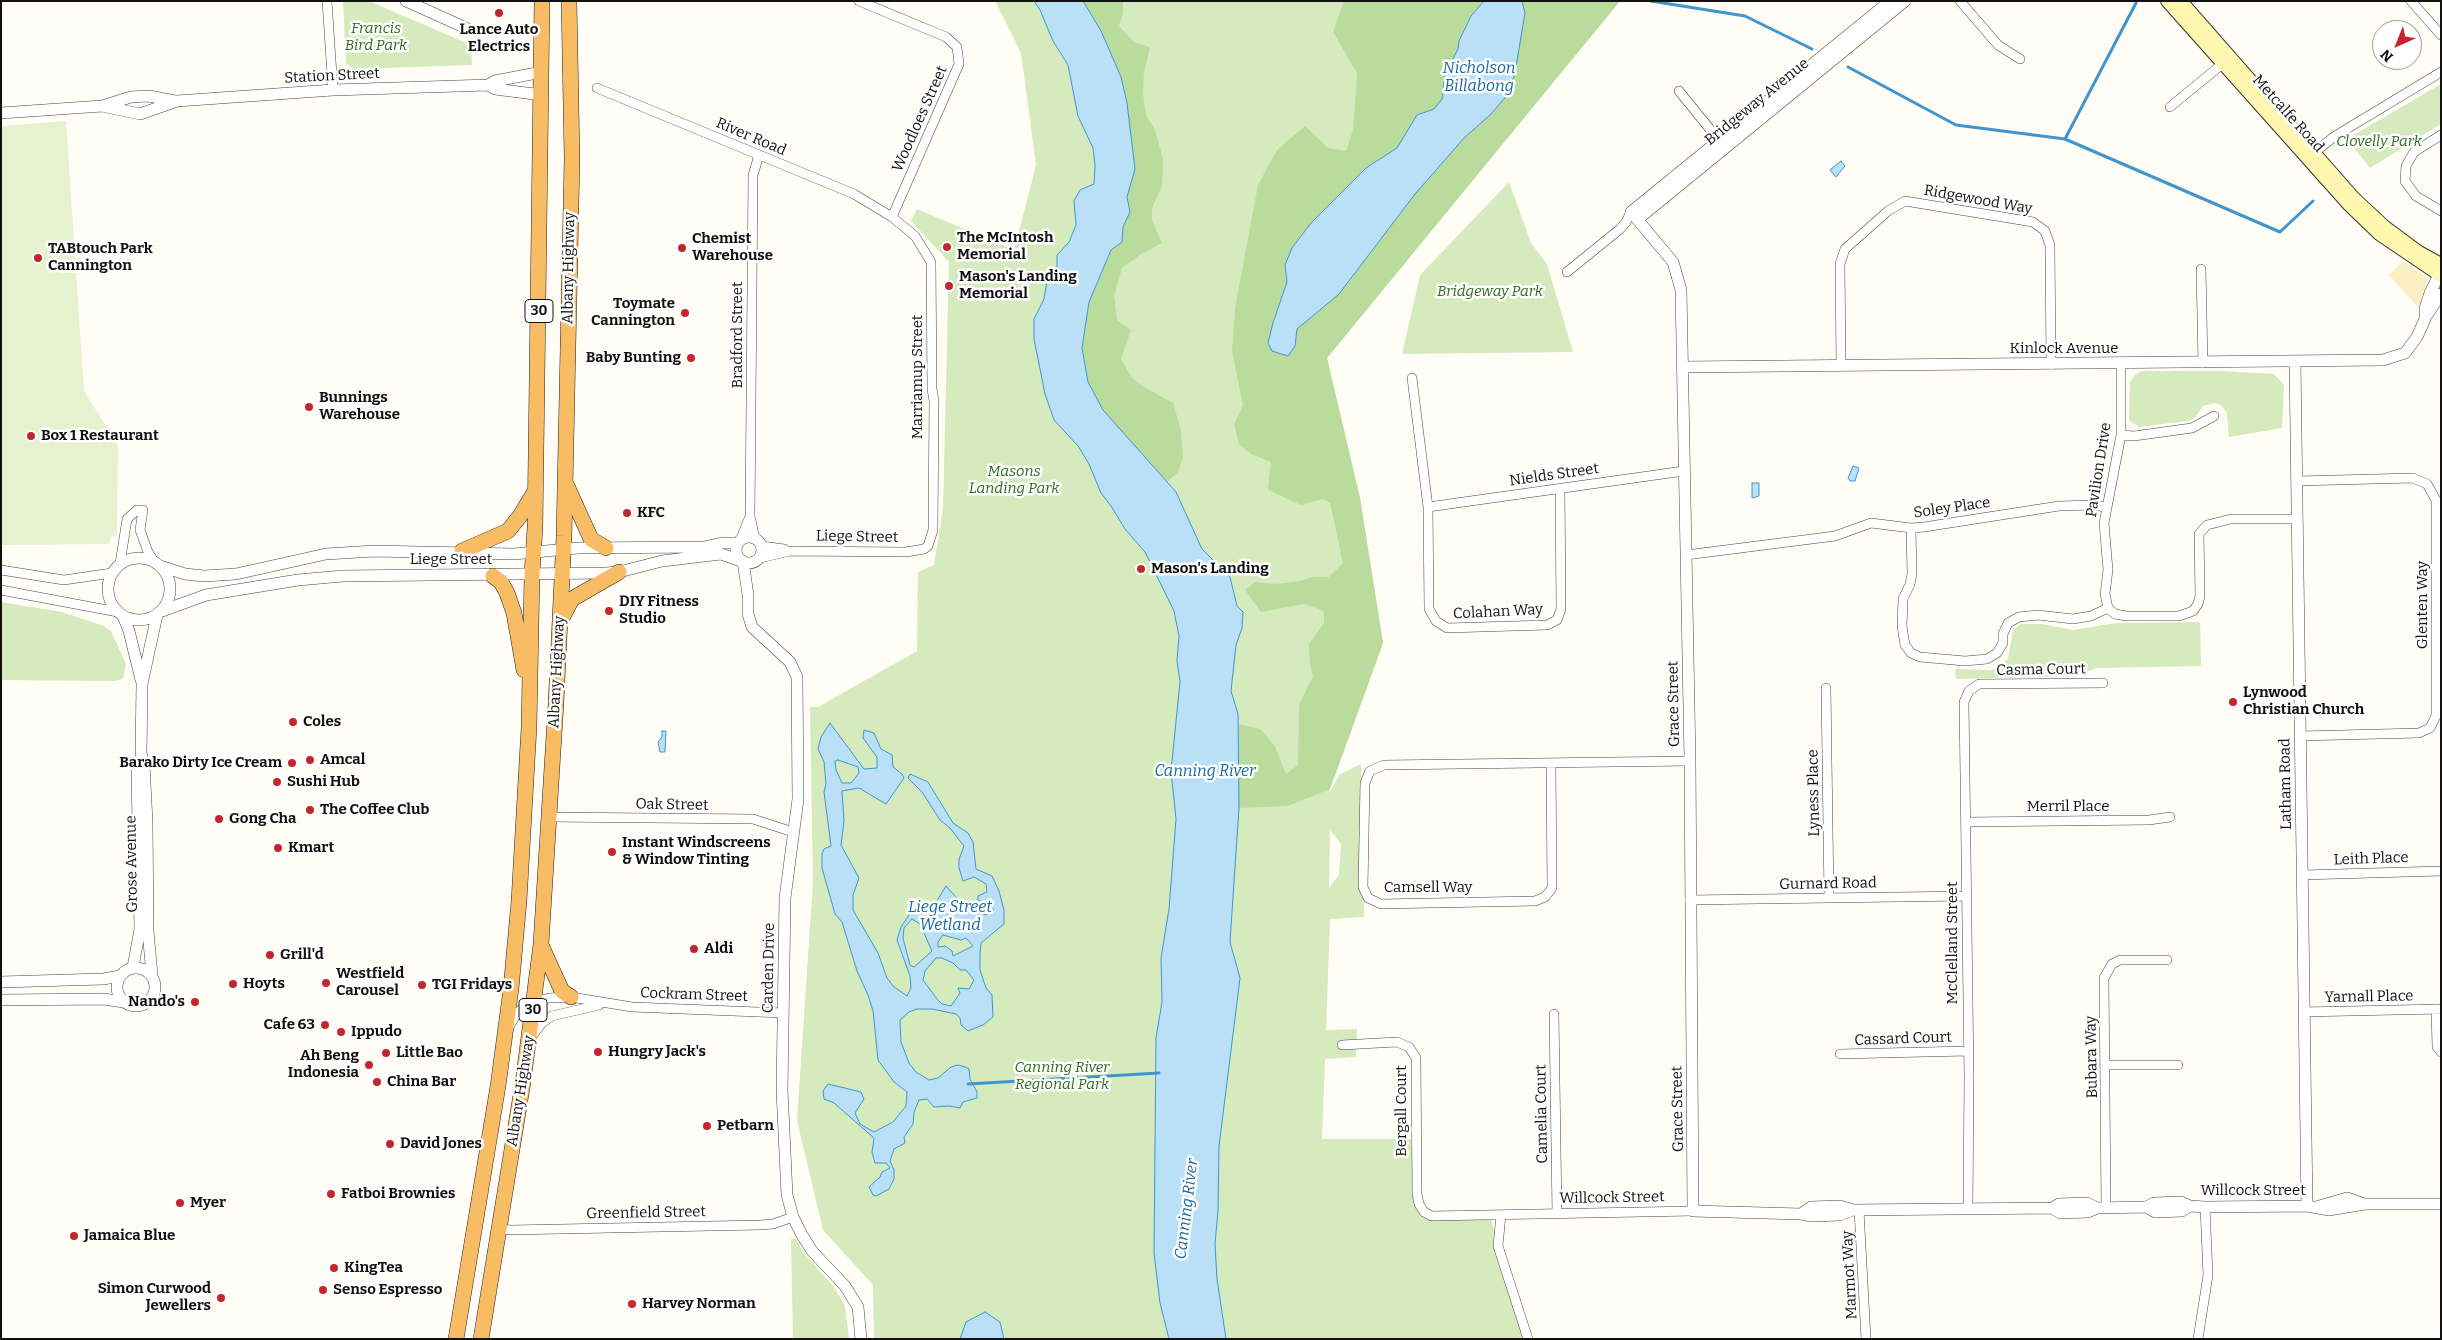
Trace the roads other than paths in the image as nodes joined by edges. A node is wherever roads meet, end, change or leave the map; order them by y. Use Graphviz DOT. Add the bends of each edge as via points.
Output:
graph roads {
  1 [pos="327,1"];
  2 [pos="406,1"];
  3 [pos="542,1"];
  4 [pos="569,1"];
  5 [pos="860,1"];
  6 [pos="1890,1"];
  7 [pos="1904,1"];
  8 [pos="1960,1"];
  9 [pos="2167,1"];
  10 [pos="2181,1"];
  11 [pos="2411,1"];
  12 [pos="466,28"];
  13 [pos="2441,35"];
  14 [pos="2020,59"];
  15 [pos="2226,61"];
  16 [pos="542,72"];
  17 [pos="2441,72"];
  18 [pos="488,85"];
  19 [pos="597,88"];
  20 [pos="333,90"];
  21 [pos="1679,91"];
  22 [pos="542,95"];
  23 [pos="177,101"];
  24 [pos="102,106"];
  25 [pos="2170,107"];
  26 [pos="1,113"];
  27 [pos="2441,134"];
  28 [pos="1722,144"];
  29 [pos="759,155"];
  30 [pos="2310,156"];
  31 [pos="2441,211"];
  32 [pos="892,217"];
  33 [pos="1632,218"];
  34 [pos="2201,269"];
  35 [pos="2440,271"];
  36 [pos="1567,272"];
  37 [pos="2441,294"];
  38 [pos="2424,318"];
  39 [pos="2295,362"];
  40 [pos="2203,363"];
  41 [pos="2051,364"];
  42 [pos="2121,364"];
  43 [pos="1840,366"];
  44 [pos="1683,368"];
  45 [pos="1412,378"];
  46 [pos="2214,416"];
  47 [pos="2121,435"];
  48 [pos="1684,471"];
  49 [pos="2298,481"];
  50 [pos="565,482"];
  51 [pos="1560,488"];
  52 [pos="536,490"];
  53 [pos="1428,507"];
  54 [pos="2106,507"];
  55 [pos="750,516"];
  56 [pos="2298,519"];
  57 [pos="1910,528"];
  58 [pos="739,542"];
  59 [pos="606,548"];
  60 [pos="563,549"];
  61 [pos="924,549"];
  62 [pos="462,551"];
  63 [pos="758,551"];
  64 [pos="533,552"];
  65 [pos="1686,555"];
  66 [pos="742,561"];
  67 [pos="120,564"];
  68 [pos="158,564"];
  69 [pos="1,570"];
  70 [pos="619,572"];
  71 [pos="112,573"];
  72 [pos="532,574"];
  73 [pos="562,574"];
  74 [pos="493,576"];
  75 [pos="1,590"];
  76 [pos="748,595"];
  77 [pos="2108,608"];
  78 [pos="160,613"];
  79 [pos="120,614"];
  80 [pos="560,622"];
  81 [pos="2103,683"];
  82 [pos="142,684"];
  83 [pos="1979,684"];
  84 [pos="1826,688"];
  85 [pos="530,691"];
  86 [pos="2300,736"];
  87 [pos="141,753"];
  88 [pos="1690,761"];
  89 [pos="1551,764"];
  90 [pos="549,817"];
  91 [pos="2170,817"];
  92 [pos="1967,822"];
  93 [pos="793,832"];
  94 [pos="2441,871"];
  95 [pos="2302,875"];
  96 [pos="1966,896"];
  97 [pos="1828,898"];
  98 [pos="1690,900"];
  99 [pos="540,944"];
  100 [pos="2167,960"];
  101 [pos="133,967"];
  102 [pos="152,975"];
  103 [pos="120,976"];
  104 [pos="1,982"];
  105 [pos="571,998"];
  106 [pos="1,1000"];
  107 [pos="124,1002"];
  108 [pos="604,1004"];
  109 [pos="528,1005"];
  110 [pos="2438,1009"];
  111 [pos="2303,1012"];
  112 [pos="783,1013"];
  113 [pos="1554,1014"];
  114 [pos="506,1033"];
  115 [pos="530,1039"];
  116 [pos="1342,1045"];
  117 [pos="1967,1051"];
  118 [pos="2441,1052"];
  119 [pos="1840,1054"];
  120 [pos="2107,1065"];
  121 [pos="2178,1065"];
  122 [pos="2441,1204"];
  123 [pos="2311,1206"];
  124 [pos="2205,1207"];
  125 [pos="2102,1208"];
  126 [pos="1968,1209"];
  127 [pos="1856,1210"];
  128 [pos="1693,1211"];
  129 [pos="1424,1212"];
  130 [pos="1557,1214"];
  131 [pos="1501,1215"];
  132 [pos="793,1217"];
  133 [pos="499,1229"];
  134 [pos="456,1339"];
  135 [pos="481,1339"];
  136 [pos="861,1339"];
  137 [pos="1528,1339"];
  138 [pos="1866,1339"];
  139 [pos="2198,1339"];
  1 -- 20 [label="street"];
  2 -- 12 [label="street"];
  3 -- 16 [label="highway, Albany Highway / 30"];
  4 -- 50 [label="highway, Albany Highway / 30" via="572,158"];
  5 -- 32 [label="street, Woodloes Street" via="946,37 956,48 959,64"];
  6 -- 28 [label="street, Bridgeway Avenue"];
  7 -- 28 [label="street, Bridgeway Avenue"];
  8 -- 14 [label="street" via="1998,45"];
  9 -- 15 [label="main road, Metcalfe Road"];
  10 -- 15 [label="main road, Metcalfe Road"];
  11 -- 13 [label="street"];
  15 -- 25 [label="street"];
  15 -- 30 [label="main road, Metcalfe Road"];
  16 -- 18 [label="street, Station Street"];
  16 -- 22 [label="highway, Albany Highway / 30"];
  17 -- 30 [label="street" via="2335,136"];
  18 -- 20 [label="street, Station Street"];
  18 -- 22 [label="street, Station Street" via="495,89"];
  19 -- 29 [label="street, River Road"];
  20 -- 23 [label="street, Station Street"];
  21 -- 28 [label="street"];
  22 -- 52 [label="highway, Albany Highway / 30"];
  23 -- 24 [label="street, Station Street" via="131,96"];
  23 -- 24 [label="street, Station Street" via="140,114"];
  24 -- 26 [label="street, Station Street"];
  27 -- 31 [label="street" via="2414,152 2406,166 2405,181 2416,196"];
  28 -- 33 [label="street, Bridgeway Avenue"];
  29 -- 32 [label="street, River Road" via="854,194"];
  29 -- 55 [label="street, Bradford Street" via="753,175"];
  30 -- 35 [label="main road, Metcalfe Road" via="2349,205 2379,234"];
  32 -- 61 [label="street, Marriamup Street" via="915,236 931,262 933,530 932,540"];
  33 -- 36 [label="street, Bridgeway Avenue"];
  33 -- 44 [label="street, Grace Street" via="1669,257 1676,270 1682,290"];
  34 -- 40 [label="street"];
  35 -- 38 [label="street, Kinlock Avenue"];
  37 -- 38 [label="street, Kinlock Avenue"];
  38 -- 39 [label="street, Kinlock Avenue" via="2417,337 2404,353 2383,360"];
  39 -- 40 [label="street, Kinlock Avenue"];
  39 -- 49 [label="street, Latham Road"];
  40 -- 42 [label="street, Kinlock Avenue"];
  41 -- 42 [label="street, Kinlock Avenue"];
  41 -- 43 [label="street, Kinlock Avenue"];
  41 -- 43 [label="street, Ridgewood Way" via="2050,245 2045,230 2033,222 1905,201 1888,211 1845,249 1840,264"];
  42 -- 47 [label="street, Pavilion Drive"];
  43 -- 44 [label="street, Kinlock Avenue"];
  44 -- 48 [label="street, Grace Street"];
  45 -- 53 [label="street, Colahan Way"];
  46 -- 47 [label="street" via="2192,428"];
  47 -- 54 [label="street, Pavilion Drive"];
  48 -- 51 [label="street, Nields Street"];
  48 -- 65 [label="street, Grace Street"];
  49 -- 56 [label="street, Latham Road"];
  49 -- 86 [label="street, Glenten Way" via="2413,478 2428,484 2436,500 2436,716 2430,728 2419,733"];
  50 -- 59 [label="highway" via="591,539"];
  50 -- 60 [label="highway, Albany Highway / 30"];
  51 -- 53 [label="street, Nields Street"];
  51 -- 53 [label="street, Colahan Way" via="1561,609 1557,620 1547,625 1447,628 1436,621 1429,609"];
  52 -- 62 [label="highway" via="508,531"];
  52 -- 64 [label="highway, Albany Highway / 30"];
  54 -- 57 [label="street, Soley Place" via="2059,506"];
  54 -- 77 [label="street, Pavilion Drive" via="2108,570 2105,594"];
  55 -- 58 [label="street, Bradford Street"];
  55 -- 63 [label="street, Bradford Street"];
  56 -- 77 [label="street" via="2231,519 2214,522 2202,529 2198,544 2200,596 2198,604 2186,614 2126,616 2115,614"];
  56 -- 86 [label="street, Latham Road"];
  57 -- 65 [label="street, Soley Place" via="1871,523 1836,536"];
  57 -- 77 [label="street" via="1912,574 1903,599 1902,626 1906,645 1911,653 1920,657 1965,661 1988,659 1997,654 2008,623 2019,617 2038,615 2073,619 2091,616"];
  58 -- 59 [label="street, Liege Street" via="704,547"];
  58 -- 63 [label="street, Liege Street" via="750,537"];
  58 -- 66 [label="street" via="736,549"];
  59 -- 60 [label="street, Liege Street"];
  60 -- 64 [label="street, Liege Street"];
  60 -- 73 [label="highway, Albany Highway / 30"];
  61 -- 63 [label="street, Liege Street" via="906,552"];
  62 -- 64 [label="street, Liege Street"];
  62 -- 68 [label="street, Liege Street" via="393,550 326,554 236,574 184,574"];
  63 -- 66 [label="street, Liege Street"];
  63 -- 76 [label="street, Carden Drive"];
  64 -- 72 [label="highway, Albany Highway / 30"];
  65 -- 88 [label="street, Grace Street"];
  66 -- 70 [label="street, Liege Street" via="721,554 662,561"];
  66 -- 76 [label="street, Carden Drive"];
  67 -- 68 [label="street" via="138,558"];
  67 -- 68 [label="street" via="126,519 137,510 143,510 140,530 148,552"];
  67 -- 71 [label="street"];
  68 -- 78 [label="street" via="167,576 170,588 168,600"];
  69 -- 71 [label="street" via="64,580"];
  70 -- 73 [label="street, Liege Street"];
  70 -- 80 [label="highway" via="572,599"];
  71 -- 79 [label="street" via="108,591 110,603"];
  72 -- 73 [label="street, Liege Street"];
  72 -- 74 [label="street, Liege Street"];
  72 -- 85 [label="highway, Albany Highway / 30"];
  73 -- 80 [label="highway, Albany Highway / 30"];
  74 -- 78 [label="street, Liege Street" via="374,574 298,580 206,595"];
  74 -- 85 [label="highway" via="501,582 512,606"];
  75 -- 79 [label="street"];
  76 -- 93 [label="street, Carden Drive" via="752,627 790,662 797,678 798,799"];
  78 -- 79 [label="street" via="140,621"];
  78 -- 82 [label="street, Grose Avenue"];
  79 -- 82 [label="street, Grose Avenue" via="133,646"];
  80 -- 90 [label="highway, Albany Highway / 30"];
  81 -- 83 [label="street, Casma Court"];
  82 -- 87 [label="street, Grose Avenue"];
  83 -- 92 [label="street, McClelland Street" via="1969,690 1964,702"];
  84 -- 97 [label="street, Lyness Place"];
  85 -- 114 [label="highway, Albany Highway / 30" via="519,901"];
  86 -- 95 [label="street, Latham Road"];
  87 -- 101 [label="street, Grose Avenue" via="137,765 140,929"];
  87 -- 102 [label="street, Grose Avenue" via="147,822 148,931"];
  88 -- 89 [label="street, Camsell Way"];
  88 -- 98 [label="street, Grace Street"];
  89 -- 89 [label="street, Camsell Way" via="1384,765 1370,771 1364,783 1362,887 1368,898 1382,904 1535,901 1545,897 1552,888"];
  90 -- 93 [label="street, Oak Street" via="753,820"];
  90 -- 99 [label="highway, Albany Highway / 30"];
  91 -- 92 [label="street, Merril Place"];
  92 -- 96 [label="street, McClelland Street"];
  93 -- 112 [label="street, Carden Drive" via="785,898"];
  94 -- 95 [label="street, Leith Place"];
  95 -- 111 [label="street, Latham Road"];
  96 -- 97 [label="street, Gurnard Road"];
  96 -- 117 [label="street, McClelland Street"];
  97 -- 98 [label="street, Gurnard Road"];
  98 -- 128 [label="street, Grace Street"];
  99 -- 105 [label="highway" via="562,991"];
  99 -- 109 [label="highway, Albany Highway / 30"];
  100 -- 120 [label="street, Bubara Way" via="2120,960 2108,970 2104,978"];
  101 -- 102 [label="street" via="147,970"];
  101 -- 103 [label="street"];
  102 -- 107 [label="street" via="156,990 148,1002 134,1006"];
  103 -- 104 [label="street"];
  103 -- 107 [label="street" via="117,990"];
  105 -- 108 [label="street, Cockram Street"];
  105 -- 109 [label="street, Cockram Street" via="544,998"];
  106 -- 107 [label="street" via="103,999"];
  108 -- 112 [label="street, Cockram Street"];
  108 -- 115 [label="street, Cockram Street" via="552,1016"];
  109 -- 114 [label="street" via="517,1013"];
  109 -- 115 [label="highway, Albany Highway / 30"];
  110 -- 111 [label="street, Yarnall Place"];
  110 -- 118 [label="street, Yarnall Place" via="2437,1047"];
  111 -- 123 [label="street, Latham Road"];
  112 -- 132 [label="street, Carden Drive" via="785,1181"];
  113 -- 130 [label="street, Camelia Court"];
  114 -- 134 [label="highway, Albany Highway / 30"];
  115 -- 133 [label="highway, Albany Highway / 30"];
  116 -- 129 [label="street, Bergall Court" via="1397,1042 1409,1047 1416,1058 1417,1194"];
  117 -- 119 [label="street, Cassard Court"];
  117 -- 126 [label="street, McClelland Street"];
  120 -- 121 [label="street"];
  120 -- 125 [label="street, Bubara Way"];
  122 -- 123 [label="street, Willcock Street" via="2365,1204 2329,1210"];
  123 -- 124 [label="street, Willcock Street"];
  124 -- 125 [label="street, Willcock Street" via="2155,1212 2146,1207"];
  124 -- 139 [label="street" via="2208,1275"];
  125 -- 126 [label="street, Willcock Street" via="2060,1213 2052,1208"];
  126 -- 127 [label="street, Willcock Street"];
  127 -- 128 [label="street, Willcock Street" via="1840,1215 1811,1216"];
  127 -- 138 [label="street, Marmot Way"];
  128 -- 130 [label="street, Willcock Street"];
  129 -- 131 [label="street, Willcock Street" via="1432,1216"];
  130 -- 131 [label="street, Willcock Street"];
  131 -- 137 [label="street" via="1498,1246"];
  132 -- 133 [label="street, Greenfield Street" via="773,1224"];
  132 -- 136 [label="street, Carden Drive" via="812,1251 845,1286 858,1307"];
  133 -- 135 [label="highway, Albany Highway / 30"];
}
